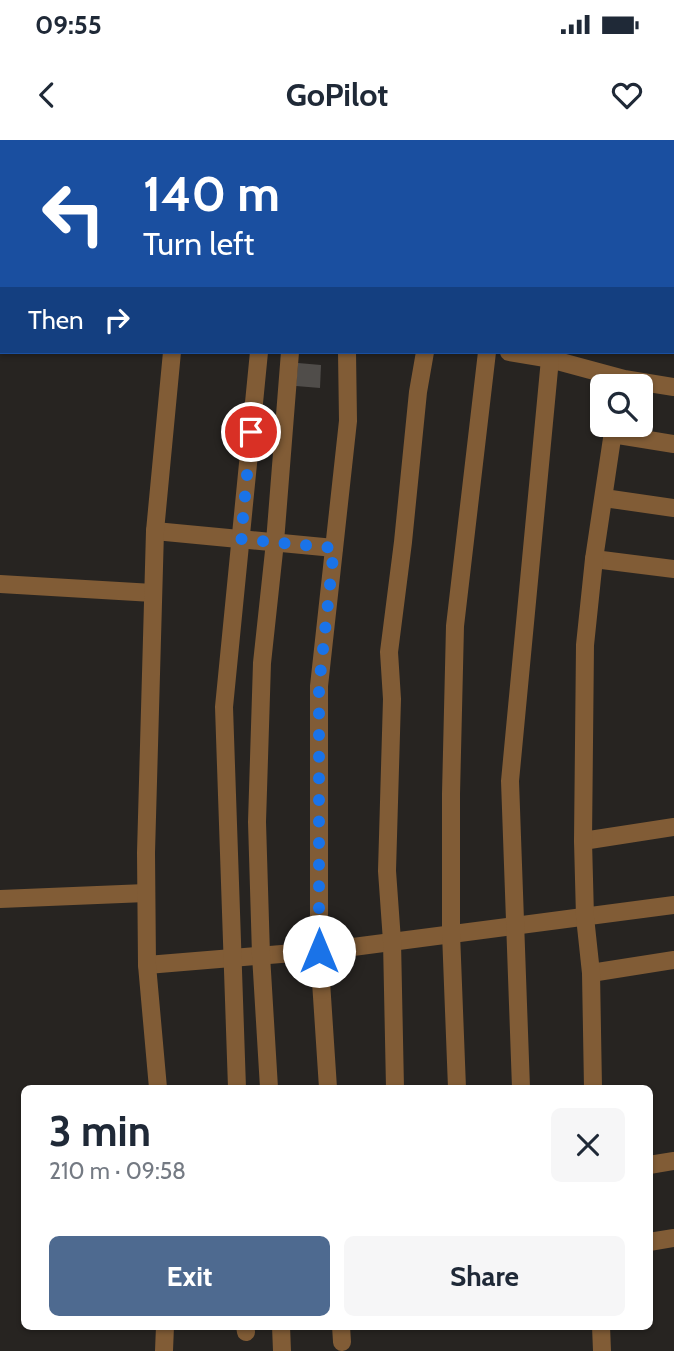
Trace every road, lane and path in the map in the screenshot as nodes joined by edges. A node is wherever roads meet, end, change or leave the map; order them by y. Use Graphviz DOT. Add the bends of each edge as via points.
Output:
graph roads {
  1 [pos="172,354"];
  2 [pos="259,354"];
  3 [pos="290,354"];
  4 [pos="347,354"];
  5 [pos="425,354"];
  6 [pos="487,354"];
  7 [pos="521,354"];
  8 [pos="550,359"];
  9 [pos="596,374"];
  10 [pos="653,385"];
  11 [pos="674,387"];
  12 [pos="612,437"];
  13 [pos="644,437"];
  14 [pos="674,444"];
  15 [pos="604,498"];
  16 [pos="674,508"];
  17 [pos="155,531"];
  18 [pos="241,539"];
  19 [pos="275,542"];
  20 [pos="334,548"];
  21 [pos="594,559"];
  22 [pos="674,569"];
  23 [pos="0,584"];
  24 [pos="153,593"];
  25 [pos="674,827"];
  26 [pos="583,841"];
  27 [pos="146,893"];
  28 [pos="0,899"];
  29 [pos="674,905"];
  30 [pos="585,917"];
  31 [pos="515,925"];
  32 [pos="451,933"];
  33 [pos="392,941"];
  34 [pos="319,951"];
  35 [pos="261,955"];
  36 [pos="233,957"];
  37 [pos="674,960"];
  38 [pos="147,965"];
  39 [pos="591,973"];
  40 [pos="158,1085"];
  41 [pos="237,1085"];
  42 [pos="269,1085"];
  43 [pos="328,1085"];
  44 [pos="395,1085"];
  45 [pos="457,1085"];
  46 [pos="521,1085"];
  47 [pos="593,1085"];
  48 [pos="674,1161"];
  49 [pos="653,1164"];
  50 [pos="674,1238"];
  51 [pos="653,1241"];
  52 [pos="164,1330"];
  53 [pos="281,1330"];
  54 [pos="601,1330"];
  55 [pos="164,1351"];
  56 [pos="282,1351"];
  57 [pos="602,1351"];
  1 -- 17 [label="street"];
  2 -- 18 [label="street"];
  3 -- 19 [label="street"];
  4 -- 20 [label="street" via="348,421"];
  5 -- 33 [label="street" via="389,652 387,871"];
  6 -- 32 [label="street" via="455,626"];
  7 -- 8 [label="street"];
  8 -- 9 [label="street"];
  8 -- 31 [label="street" via="510,781"];
  10 -- 11 [label="street"];
  12 -- 15 [label="street"];
  13 -- 14 [label="street"];
  15 -- 16 [label="street"];
  15 -- 21 [label="street"];
  17 -- 18 [label="street"];
  17 -- 24 [label="street"];
  18 -- 19 [label="street"];
  18 -- 36 [label="street" via="224,707"];
  19 -- 20 [label="street"];
  19 -- 35 [label="street" via="262,663 257,822"];
  20 -- 34 [label="street" via="319,686"];
  21 -- 22 [label="street"];
  21 -- 26 [label="street" via="585,645"];
  23 -- 24 [label="street"];
  24 -- 27 [label="street"];
  25 -- 26 [label="street"];
  26 -- 30 [label="street"];
  27 -- 28 [label="street"];
  27 -- 38 [label="street"];
  29 -- 30 [label="street"];
  30 -- 31 [label="street"];
  30 -- 39 [label="street"];
  31 -- 32 [label="street"];
  31 -- 46 [label="street"];
  32 -- 33 [label="street"];
  32 -- 45 [label="street"];
  33 -- 34 [label="street"];
  33 -- 44 [label="street"];
  34 -- 35 [label="street"];
  34 -- 43 [label="street"];
  35 -- 36 [label="street"];
  35 -- 42 [label="street"];
  36 -- 38 [label="street"];
  36 -- 41 [label="street"];
  37 -- 39 [label="street"];
  38 -- 40 [label="street"];
  39 -- 47 [label="street"];
  48 -- 49 [label="street"];
  50 -- 51 [label="street"];
  52 -- 55 [label="street"];
  53 -- 56 [label="street"];
  54 -- 57 [label="street"];
}
